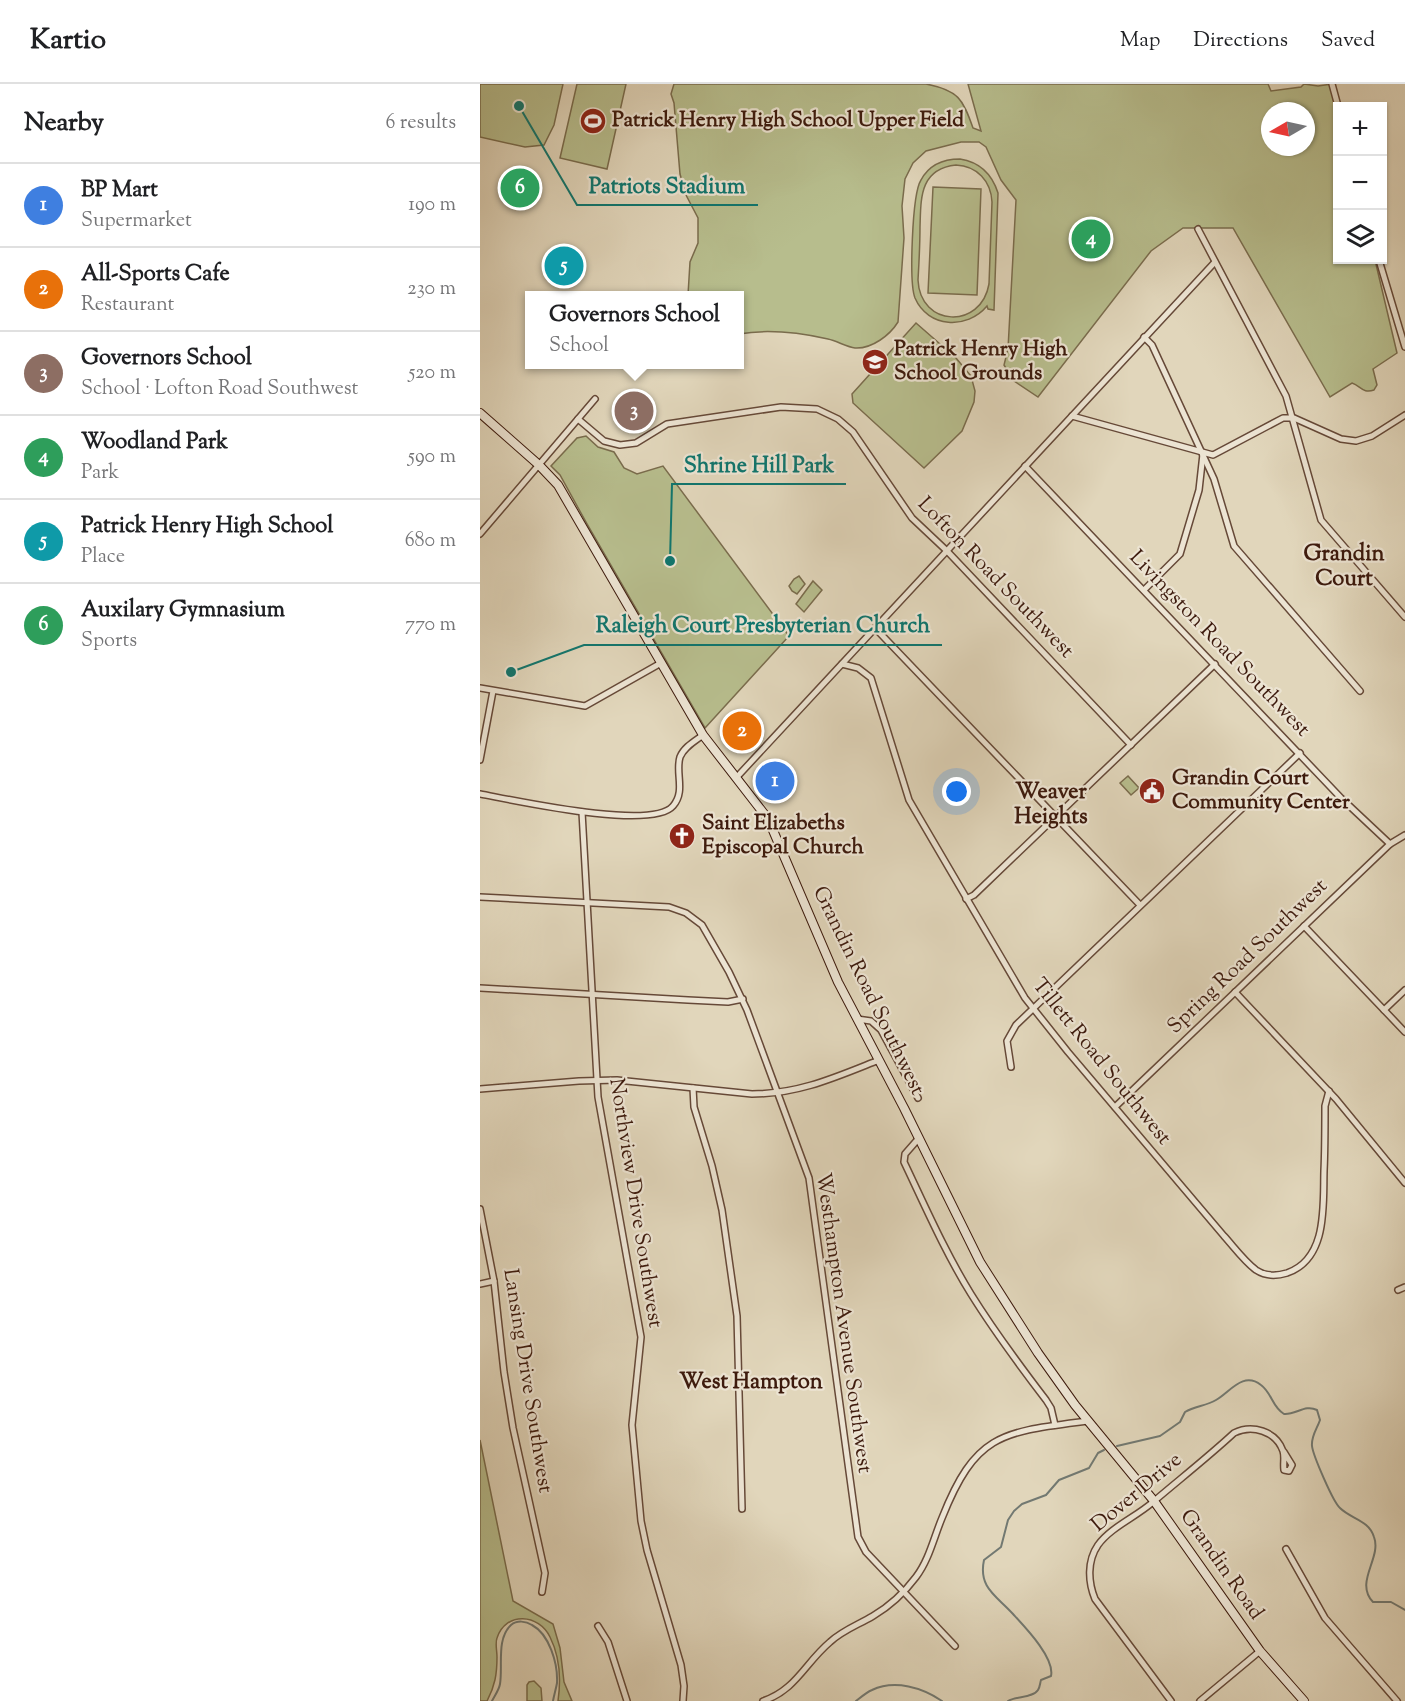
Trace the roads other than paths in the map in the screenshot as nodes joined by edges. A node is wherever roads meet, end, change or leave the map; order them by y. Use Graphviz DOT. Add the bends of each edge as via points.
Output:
graph roads {
  1 [pos="1332,84"];
  2 [pos="1337,102"];
  3 [pos="1198,229"];
  4 [pos="1215,262"];
  5 [pos="1380,264"];
  6 [pos="1144,337"];
  7 [pos="1405,347"];
  8 [pos="595,399"];
  9 [pos="480,413"];
  10 [pos="1405,415"];
  11 [pos="1072,416"];
  12 [pos="1294,418"];
  13 [pos="578,420"];
  14 [pos="1203,453"];
  15 [pos="540,465"];
  16 [pos="1025,466"];
  17 [pos="480,534"];
  18 [pos="947,551"];
  19 [pos="1144,590"];
  20 [pos="1405,617"];
  21 [pos="875,628"];
  22 [pos="661,663"];
  23 [pos="842,664"];
  24 [pos="1215,664"];
  25 [pos="480,688"];
  26 [pos="493,691"];
  27 [pos="1360,691"];
  28 [pos="703,735"];
  29 [pos="1131,745"];
  30 [pos="1300,753"];
  31 [pos="480,760"];
  32 [pos="736,778"];
  33 [pos="480,794"];
  34 [pos="582,812"];
  35 [pos="1055,817"];
  36 [pos="1405,835"];
  37 [pos="1390,844"];
  38 [pos="480,897"];
  39 [pos="966,899"];
  40 [pos="587,903"];
  41 [pos="1140,905"];
  42 [pos="1304,926"];
  43 [pos="480,988"];
  44 [pos="1405,990"];
  45 [pos="1235,992"];
  46 [pos="592,995"];
  47 [pos="743,999"];
  48 [pos="1032,1008"];
  49 [pos="1384,1010"];
  50 [pos="857,1019"];
  51 [pos="1405,1032"];
  52 [pos="879,1060"];
  53 [pos="1011,1067"];
  54 [pos="597,1080"];
  55 [pos="693,1088"];
  56 [pos="480,1089"];
  57 [pos="1329,1091"];
  58 [pos="778,1094"];
  59 [pos="918,1098"];
  60 [pos="1115,1107"];
  61 [pos="919,1138"];
  62 [pos="1405,1183"];
  63 [pos="480,1209"];
  64 [pos="494,1281"];
  65 [pos="480,1284"];
  66 [pos="1405,1287"];
  67 [pos="1398,1290"];
  68 [pos="1088,1421"];
  69 [pos="1055,1425"];
  70 [pos="1110,1448"];
  71 [pos="1284,1452"];
  72 [pos="1154,1501"];
  73 [pos="742,1509"];
  74 [pos="1286,1549"];
  75 [pos="542,1592"];
  76 [pos="904,1592"];
  77 [pos="598,1626"];
  78 [pos="954,1646"];
  79 [pos="1260,1651"];
  80 [pos="627,1701"];
  81 [pos="683,1701"];
  82 [pos="762,1701"];
  83 [pos="1171,1701"];
  84 [pos="1200,1701"];
  85 [pos="1304,1701"];
  86 [pos="1397,1701"];
  1 -- 2 [label="street"];
  3 -- 4 [label="street"];
  4 -- 6 [label="street"];
  4 -- 12 [label="street" via="1282,387"];
  5 -- 7 [label="street"];
  6 -- 11 [label="street"];
  6 -- 14 [label="street" via="1152,345"];
  8 -- 13 [label="street"];
  9 -- 15 [label="street, Grandin Road Southwest"];
  10 -- 12 [label="street" via="1372,436 1356,441 1336,438"];
  11 -- 14 [label="street"];
  11 -- 16 [label="street"];
  12 -- 14 [label="street" via="1283,418 1216,454"];
  12 -- 20 [label="street" via="1321,519"];
  13 -- 15 [label="street"];
  13 -- 18 [label="street, Lofton Road Southwest" via="604,441 620,445 636,442 668,424 781,407 822,411 838,418 853,432 908,513"];
  14 -- 19 [label="street" via="1199,490 1180,554"];
  14 -- 27 [label="street" via="1234,546"];
  15 -- 17 [label="street"];
  15 -- 22 [label="street, Grandin Road Southwest" via="558,485"];
  16 -- 18 [label="street"];
  16 -- 19 [label="street, Livingston Road Southwest"];
  18 -- 21 [label="street"];
  18 -- 29 [label="street, Lofton Road Southwest"];
  19 -- 24 [label="street, Livingston Road Southwest"];
  21 -- 23 [label="street"];
  21 -- 35 [label="street"];
  22 -- 26 [label="street" via="585,706"];
  22 -- 28 [label="street, Grandin Road Southwest"];
  23 -- 32 [label="street"];
  23 -- 39 [label="street, Tillett Road Southwest" via="862,670 871,678 909,800"];
  24 -- 29 [label="street"];
  24 -- 30 [label="street, Livingston Road Southwest"];
  25 -- 26 [label="street"];
  26 -- 31 [label="street"];
  28 -- 32 [label="street, Grandin Road Southwest"];
  28 -- 34 [label="street" via="680,757 679,792 675,804 666,812 637,816"];
  29 -- 35 [label="street"];
  30 -- 37 [label="street, Livingston Road Southwest"];
  30 -- 41 [label="street"];
  32 -- 50 [label="street, Grandin Road Southwest" via="772,828"];
  33 -- 34 [label="street"];
  34 -- 40 [label="street, Northview Drive Southwest"];
  35 -- 39 [label="street"];
  35 -- 41 [label="street"];
  36 -- 37 [label="street, Spring Road Southwest"];
  37 -- 42 [label="street, Spring Road Southwest"];
  38 -- 40 [label="street, Westhampton Avenue Southwest"];
  39 -- 48 [label="street, Tillett Road Southwest"];
  40 -- 46 [label="street, Northview Drive Southwest"];
  40 -- 47 [label="street, Westhampton Avenue Southwest" via="686,913 702,925"];
  41 -- 48 [label="street"];
  42 -- 45 [label="street, Spring Road Southwest"];
  42 -- 49 [label="street"];
  43 -- 46 [label="street"];
  44 -- 49 [label="street"];
  45 -- 57 [label="street"];
  45 -- 60 [label="street, Spring Road Southwest"];
  46 -- 47 [label="street" via="728,1002"];
  46 -- 54 [label="street, Northview Drive Southwest"];
  47 -- 58 [label="street, Westhampton Avenue Southwest"];
  48 -- 53 [label="street" via="1009,1035"];
  48 -- 60 [label="street, Tillett Road Southwest"];
  49 -- 51 [label="street"];
  50 -- 52 [label="street, Grandin Road Southwest"];
  50 -- 59 [label="street" via="871,1022 881,1030"];
  52 -- 58 [label="street"];
  52 -- 61 [label="street, Grandin Road Southwest"];
  54 -- 55 [label="street"];
  54 -- 56 [label="street"];
  54 -- 81 [label="street, Northview Drive Southwest" via="641,1337 632,1433 643,1534 681,1665"];
  55 -- 58 [label="street"];
  55 -- 73 [label="street" via="694,1107 722,1210 737,1316"];
  57 -- 60 [label="street, Tillett Road Southwest" via="1325,1106 1321,1229 1304,1263 1280,1275 1252,1267"];
  57 -- 62 [label="street"];
  58 -- 76 [label="street, Westhampton Avenue Southwest" via="812,1193 858,1537 866,1552"];
  61 -- 68 [label="street, Grandin Road Southwest" via="990,1278"];
  61 -- 69 [label="street" via="904,1154 904,1162 929,1215 983,1314 1051,1408"];
  63 -- 64 [label="street, Lansing Drive Southwest"];
  64 -- 65 [label="street"];
  64 -- 75 [label="street, Lansing Drive Southwest" via="513,1428 545,1573"];
  66 -- 67 [label="street"];
  68 -- 69 [label="street"];
  68 -- 70 [label="street, Grandin Road Southwest"];
  69 -- 76 [label="street" via="1009,1434 971,1462 955,1486 922,1566"];
  70 -- 72 [label="street, Grandin Road"];
  71 -- 72 [label="street, Dover Drive" via="1268,1433 1240,1430"];
  72 -- 79 [label="street, Grandin Road"];
  72 -- 83 [label="street, Dover Drive" via="1098,1546 1090,1583 1101,1608"];
  74 -- 86 [label="street" via="1325,1618"];
  76 -- 78 [label="street, Westhampton Avenue Southwest"];
  76 -- 82 [label="street" via="885,1609 838,1635 788,1689"];
  77 -- 80 [label="street" via="608,1642"];
  79 -- 84 [label="street"];
  79 -- 85 [label="street, Grandin Road"];
}
